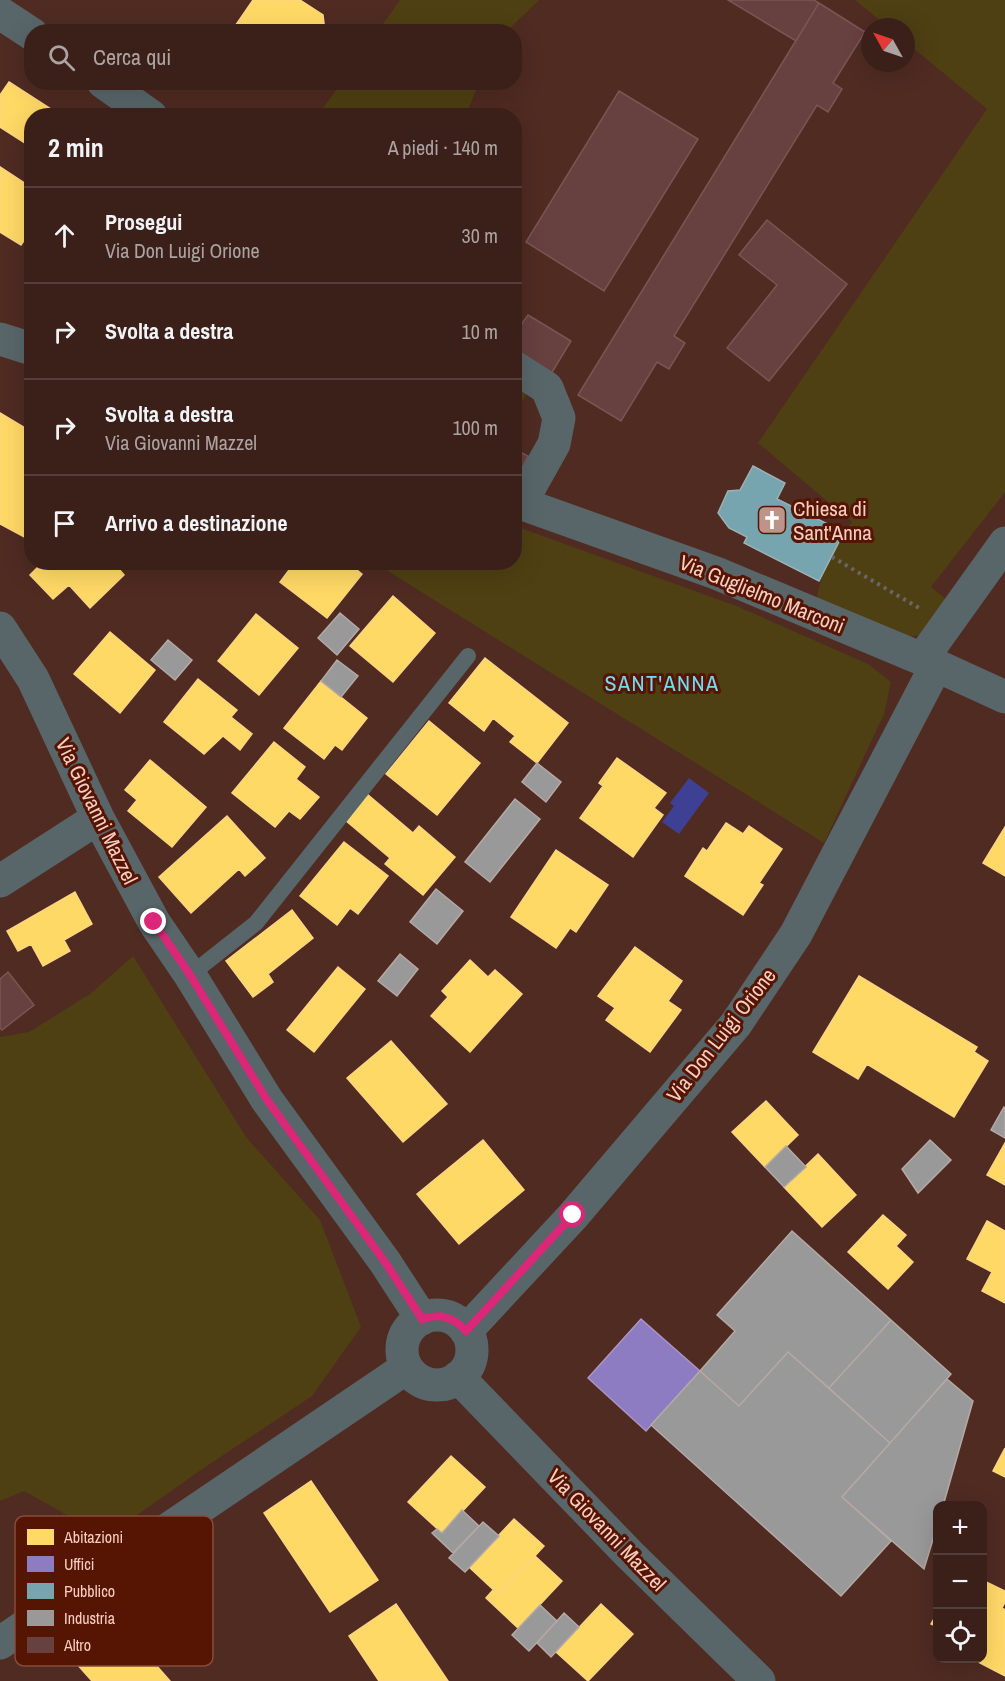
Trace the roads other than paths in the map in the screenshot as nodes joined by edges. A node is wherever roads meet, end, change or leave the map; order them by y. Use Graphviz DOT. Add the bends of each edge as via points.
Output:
graph roads {
  1 [pos="0,13"];
  2 [pos="24,29"];
  3 [pos="114,90"];
  4 [pos="140,108"];
  5 [pos="0,339"];
  6 [pos="24,346"];
  7 [pos="522,372"];
  8 [pos="522,496"];
  9 [pos="522,503"];
  10 [pos="1005,543"];
  11 [pos="0,628"];
  12 [pos="468,656"];
  13 [pos="929,663"];
  14 [pos="1005,697"];
  15 [pos="98,818"];
  16 [pos="0,881"];
  17 [pos="190,975"];
  18 [pos="422,1319"];
  19 [pos="466,1331"];
  20 [pos="406,1368"];
  21 [pos="458,1377"];
  22 [pos="187,1516"];
  23 [pos="15,1633"];
  24 [pos="0,1643"];
  25 [pos="759,1681"];
  1 -- 2 [label="street"];
  3 -- 4 [label="street"];
  5 -- 6 [label="street"];
  7 -- 8 [label="street" via="547,388 559,418 554,444"];
  9 -- 13 [label="street, Via Guglielmo Marconi" via="716,573"];
  10 -- 13 [label="street, Via Don Luigi Orione" via="947,624"];
  11 -- 15 [label="street, Via Giovanni Mazzel" via="33,679"];
  12 -- 17 [label="lane" via="256,923"];
  13 -- 14 [label="street, Via Guglielmo Marconi"];
  13 -- 19 [label="street, Via Don Luigi Orione" via="796,934 759,991 573,1215"];
  15 -- 16 [label="street"];
  15 -- 17 [label="street, Via Giovanni Mazzel" via="154,922"];
  17 -- 18 [label="street, Via Giovanni Mazzel" via="267,1100"];
  18 -- 19 [label="street" via="451,1318"];
  18 -- 20 [label="street" via="405,1334 402,1357"];
  19 -- 21 [label="street" via="470,1361"];
  20 -- 21 [label="street" via="424,1383 448,1383"];
  20 -- 22 [label="street"];
  21 -- 25 [label="street, Via Giovanni Mazzel" via="629,1554"];
  23 -- 24 [label="street"];
}
